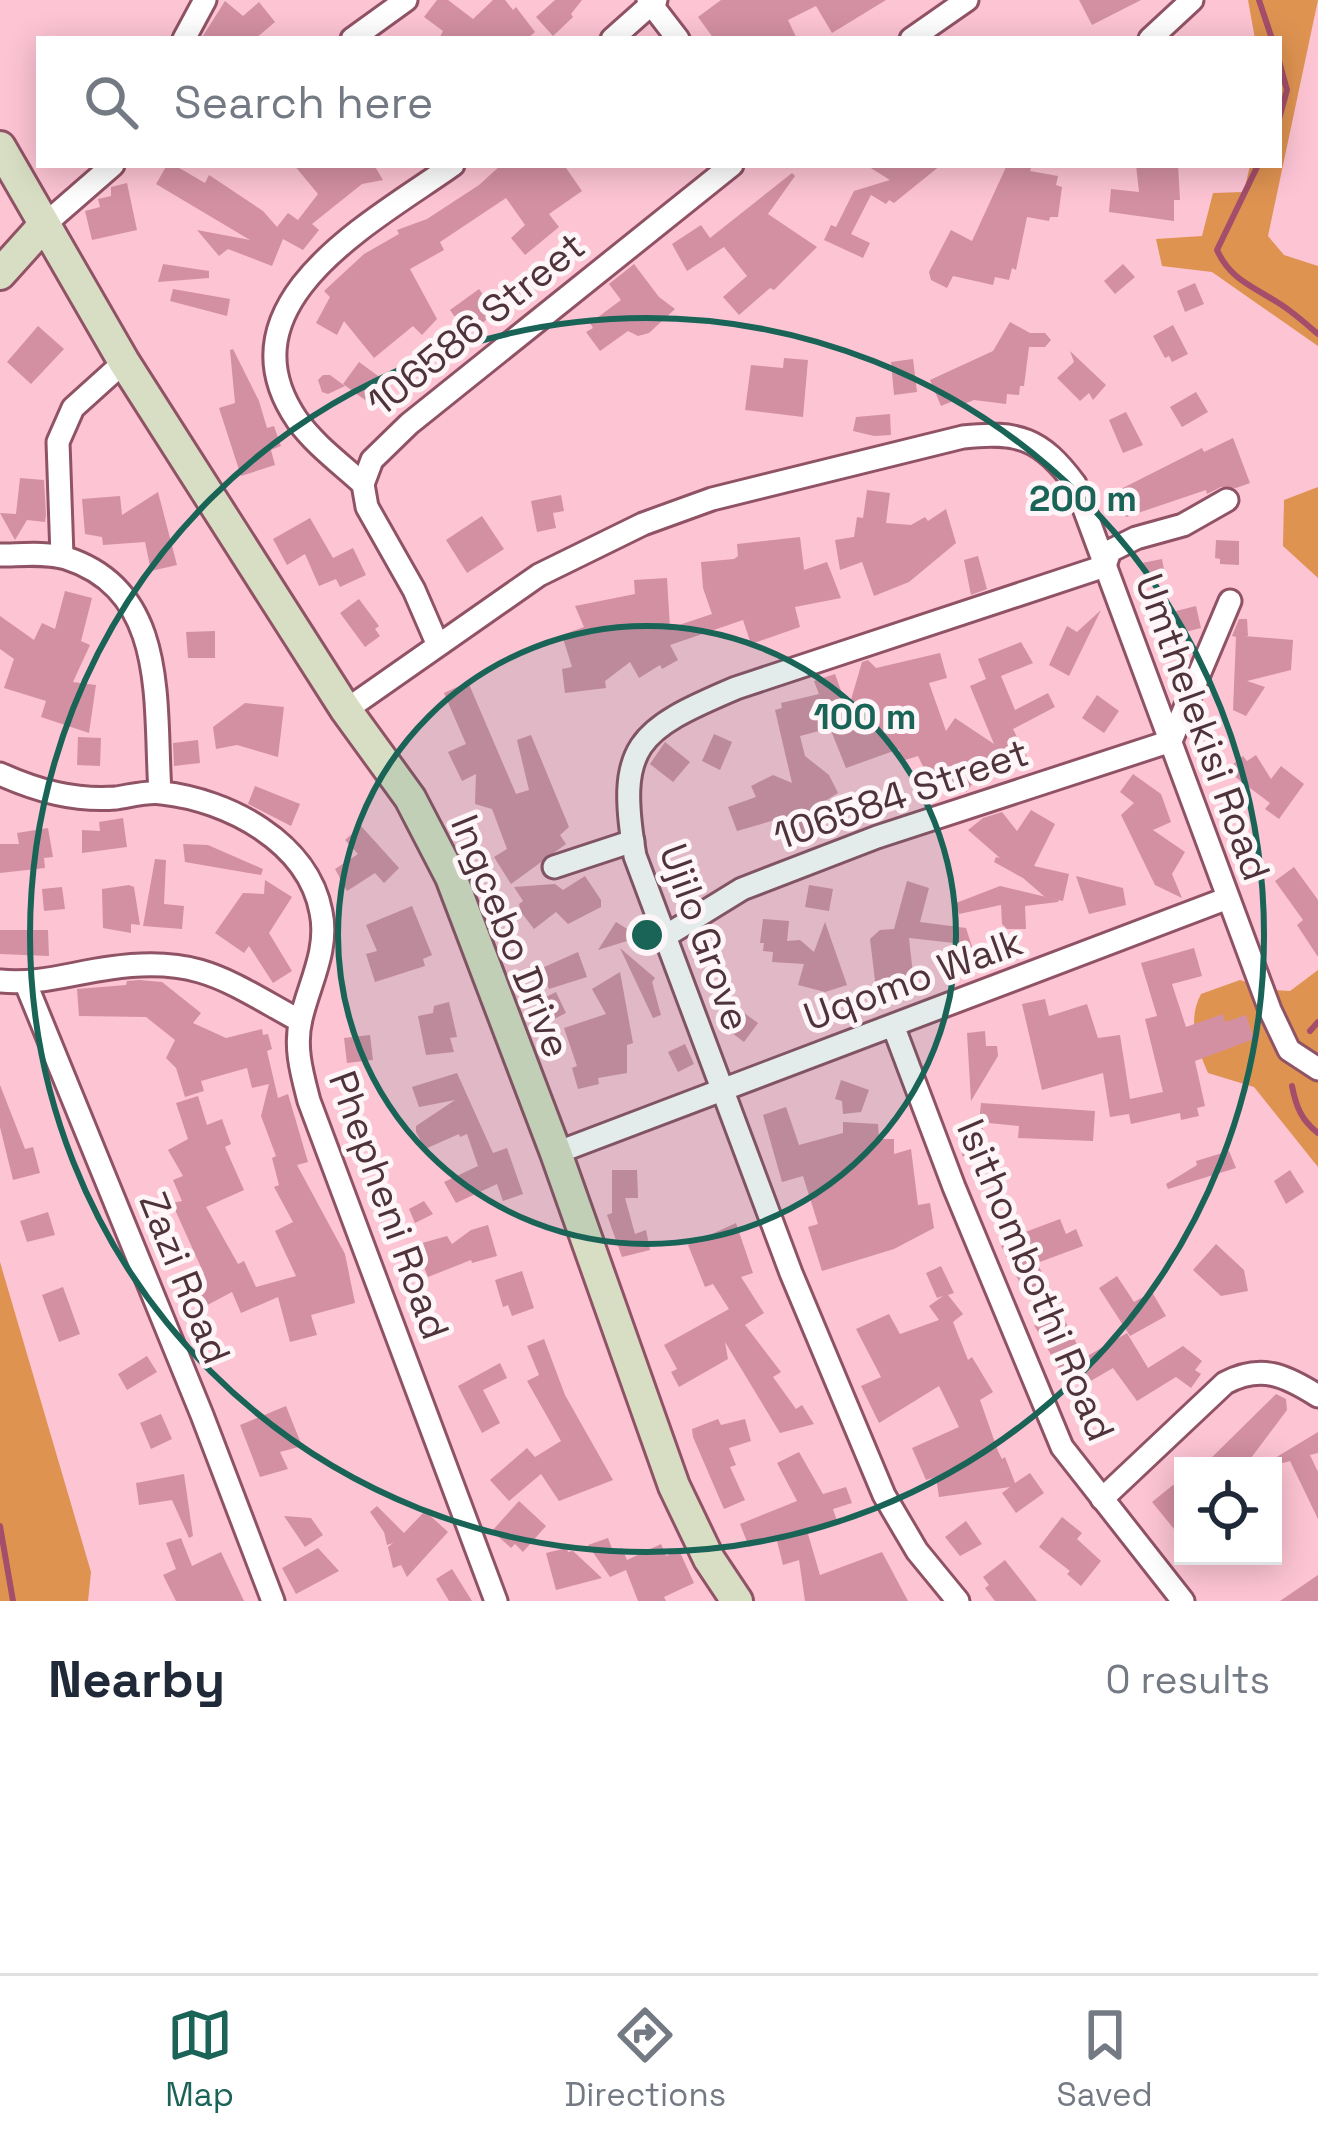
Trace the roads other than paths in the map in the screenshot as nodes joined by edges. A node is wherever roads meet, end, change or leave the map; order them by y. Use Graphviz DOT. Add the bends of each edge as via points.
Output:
graph roads {
  1 [pos="205,0"];
  2 [pos="406,0"];
  3 [pos="967,0"];
  4 [pos="1192,0"];
  5 [pos="652,1"];
  6 [pos="186,36"];
  7 [pos="356,36"];
  8 [pos="615,36"];
  9 [pos="676,36"];
  10 [pos="915,36"];
  11 [pos="1153,36"];
  12 [pos="0,148"];
  13 [pos="110,168"];
  14 [pos="450,168"];
  15 [pos="728,168"];
  16 [pos="44,225"];
  17 [pos="0,274"];
  18 [pos="124,362"];
  19 [pos="363,484"];
  20 [pos="1227,500"];
  21 [pos="0,555"];
  22 [pos="62,556"];
  23 [pos="1105,566"];
  24 [pos="1230,602"];
  25 [pos="437,644"];
  26 [pos="346,710"];
  27 [pos="1171,741"];
  28 [pos="0,774"];
  29 [pos="160,792"];
  30 [pos="633,841"];
  31 [pos="554,867"];
  32 [pos="1228,898"];
  33 [pos="664,937"];
  34 [pos="0,981"];
  35 [pos="26,984"];
  36 [pos="300,1021"];
  37 [pos="894,1028"];
  38 [pos="1318,1069"];
  39 [pos="721,1088"];
  40 [pos="556,1153"];
  41 [pos="1318,1396"];
  42 [pos="1102,1499"];
  43 [pos="273,1601"];
  44 [pos="496,1601"];
  45 [pos="737,1601"];
  46 [pos="958,1601"];
  47 [pos="1184,1601"];
  1 -- 6 [label="street"];
  2 -- 7 [label="street"];
  3 -- 10 [label="street"];
  4 -- 11 [label="street"];
  5 -- 8 [label="street"];
  5 -- 9 [label="street"];
  12 -- 16 [label="main road, Ingcebo Drive"];
  13 -- 16 [label="street"];
  14 -- 19 [label="street" via="339,248 298,287 278,323 278,374 288,404 315,443"];
  15 -- 19 [label="street, 106586 Street" via="382,447"];
  16 -- 17 [label="main road"];
  16 -- 18 [label="main road, Ingcebo Drive"];
  18 -- 22 [label="street" via="73,408 58,442"];
  18 -- 26 [label="main road, Ingcebo Drive"];
  19 -- 25 [label="street" via="367,507"];
  20 -- 23 [label="street, Ujilo Grove" via="1110,551"];
  21 -- 22 [label="street"];
  22 -- 29 [label="street" via="110,580 142,625"];
  23 -- 25 [label="street, Umthelekisi Road" via="1062,466 1029,440 978,436 687,506 539,575"];
  23 -- 27 [label="street, Umthelekisi Road"];
  23 -- 30 [label="street, Ujilo Grove" via="684,710 648,735 629,772"];
  24 -- 27 [label="street"];
  25 -- 26 [label="street, Umthelekisi Road"];
  26 -- 40 [label="main road, Ingcebo Drive" via="410,798 451,877"];
  27 -- 32 [label="street, Umthelekisi Road"];
  27 -- 33 [label="street, 106584 Street" via="742,889"];
  28 -- 29 [label="street, Phepheni Road" via="82,800"];
  29 -- 36 [label="street, Phepheni Road" via="249,822 297,858 323,917 317,972"];
  30 -- 31 [label="street"];
  30 -- 33 [label="street, Ujilo Grove"];
  32 -- 37 [label="street, Uqomo Walk"];
  32 -- 38 [label="street, Umthelekisi Road" via="1280,1033 1289,1050"];
  33 -- 39 [label="street, Ujilo Grove"];
  34 -- 35 [label="street"];
  35 -- 36 [label="street" via="114,967 186,966"];
  35 -- 43 [label="street, Zazi Road"];
  36 -- 44 [label="street, Phepheni Road" via="309,1101"];
  37 -- 39 [label="street, Uqomo Walk"];
  37 -- 42 [label="street, Isithombothi Road" via="1045,1414"];
  39 -- 40 [label="street, Uqomo Walk"];
  39 -- 46 [label="street, Ujilo Grove" via="884,1495"];
  40 -- 45 [label="main road, Ingcebo Drive" via="679,1498"];
  41 -- 42 [label="street" via="1274,1373 1225,1383"];
  42 -- 47 [label="street, Isithombothi Road"];
}
